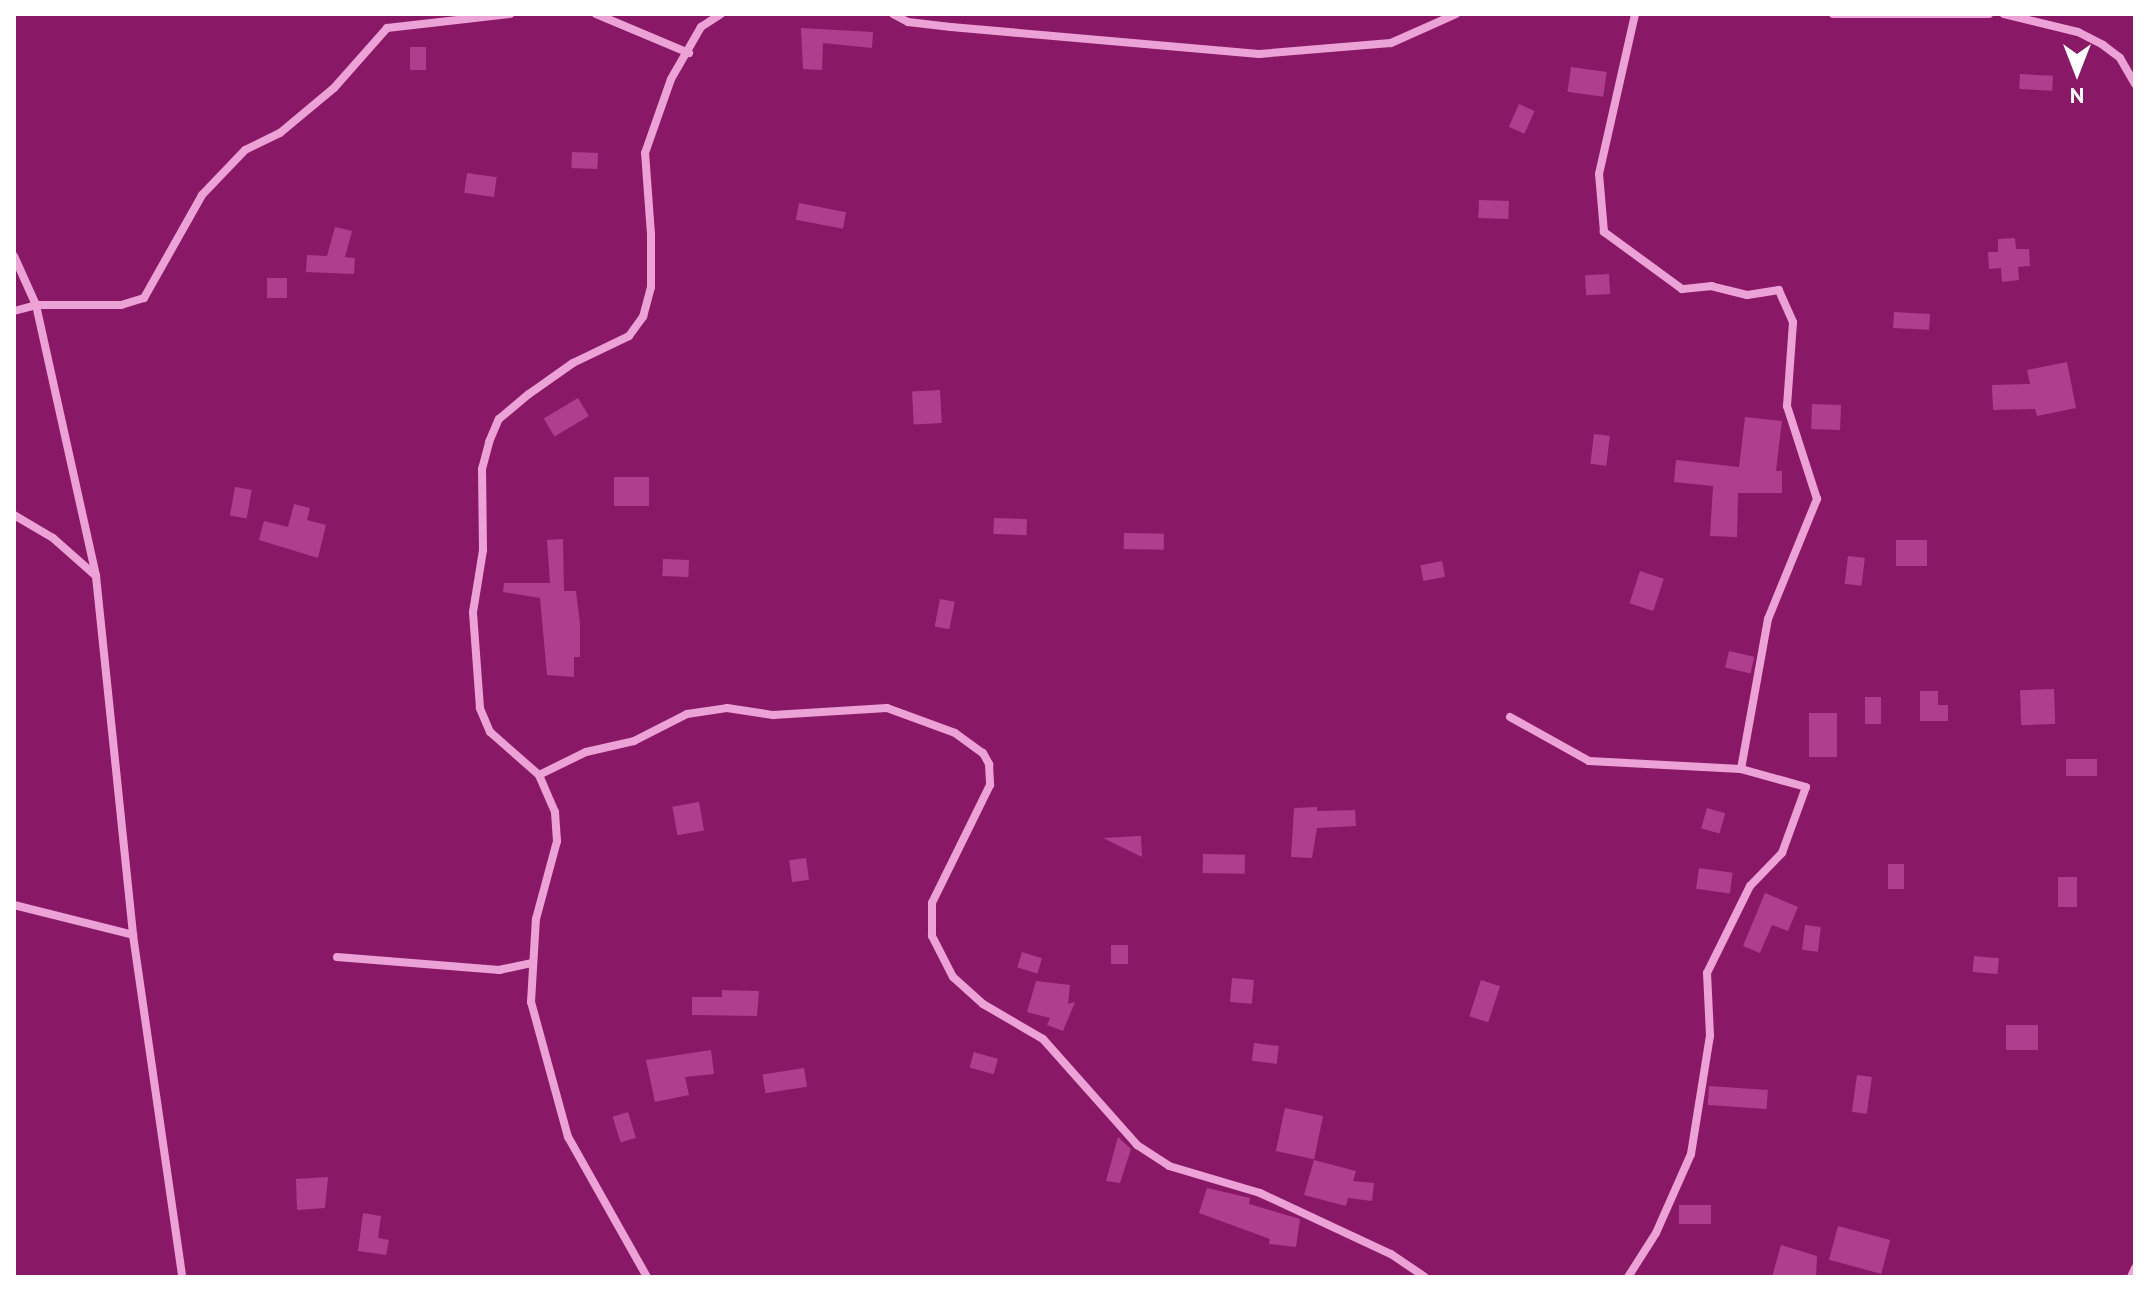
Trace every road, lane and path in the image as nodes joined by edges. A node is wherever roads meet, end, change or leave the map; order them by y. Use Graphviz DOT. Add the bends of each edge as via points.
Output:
graph roads {
  1 [pos="510,14"];
  2 [pos="596,14"];
  3 [pos="721,14"];
  4 [pos="893,14"];
  5 [pos="1456,14"];
  6 [pos="1635,14"];
  7 [pos="1833,14"];
  8 [pos="1962,14"];
  9 [pos="1989,14"];
  10 [pos="2004,14"];
  11 [pos="689,53"];
  12 [pos="2135,84"];
  13 [pos="14,256"];
  14 [pos="36,305"];
  15 [pos="14,311"];
  16 [pos="14,515"];
  17 [pos="96,576"];
  18 [pos="1510,717"];
  19 [pos="1741,769"];
  20 [pos="539,775"];
  21 [pos="14,905"];
  22 [pos="133,935"];
  23 [pos="337,957"];
  24 [pos="531,963"];
  25 [pos="2135,1268"];
  26 [pos="182,1277"];
  27 [pos="647,1277"];
  28 [pos="1425,1277"];
  29 [pos="1628,1277"];
  30 [pos="2131,1277"];
  1 -- 14 [label="street" via="387,28 334,88 280,133 245,150 202,195 144,298 121,305"];
  2 -- 11 [label="street"];
  3 -- 11 [label="street" via="701,27"];
  4 -- 5 [label="street" via="908,22 951,27 1259,54 1391,43"];
  6 -- 19 [label="street" via="1599,174 1604,232 1682,289 1712,286 1747,295 1779,290 1793,322 1787,406 1817,499 1768,619"];
  7 -- 8 [label="street"];
  8 -- 9 [label="street"];
  10 -- 12 [label="street" via="2078,32 2103,45 2120,58"];
  11 -- 20 [label="street" via="671,79 645,153 651,261 643,317 629,336 573,363 499,419 482,469 483,550 473,612 480,708 490,732"];
  13 -- 14 [label="street"];
  14 -- 15 [label="street"];
  14 -- 17 [label="street"];
  16 -- 17 [label="street" via="53,538"];
  17 -- 22 [label="street"];
  18 -- 19 [label="street" via="1589,761"];
  19 -- 29 [label="street" via="1806,787 1782,853 1750,886 1707,973 1710,1036 1691,1154 1656,1233"];
  20 -- 24 [label="street" via="555,812 557,841 536,919"];
  20 -- 28 [label="street" via="586,752 634,741 687,714 727,708 773,715 887,708 955,733 983,753 990,785 932,903 932,936 953,977 983,1004 1043,1039 1137,1145 1169,1166 1260,1193 1391,1254"];
  21 -- 22 [label="street"];
  22 -- 26 [label="street"];
  23 -- 24 [label="street" via="499,970"];
  24 -- 27 [label="street" via="531,1002 568,1137"];
  25 -- 30 [label="street"];
}
